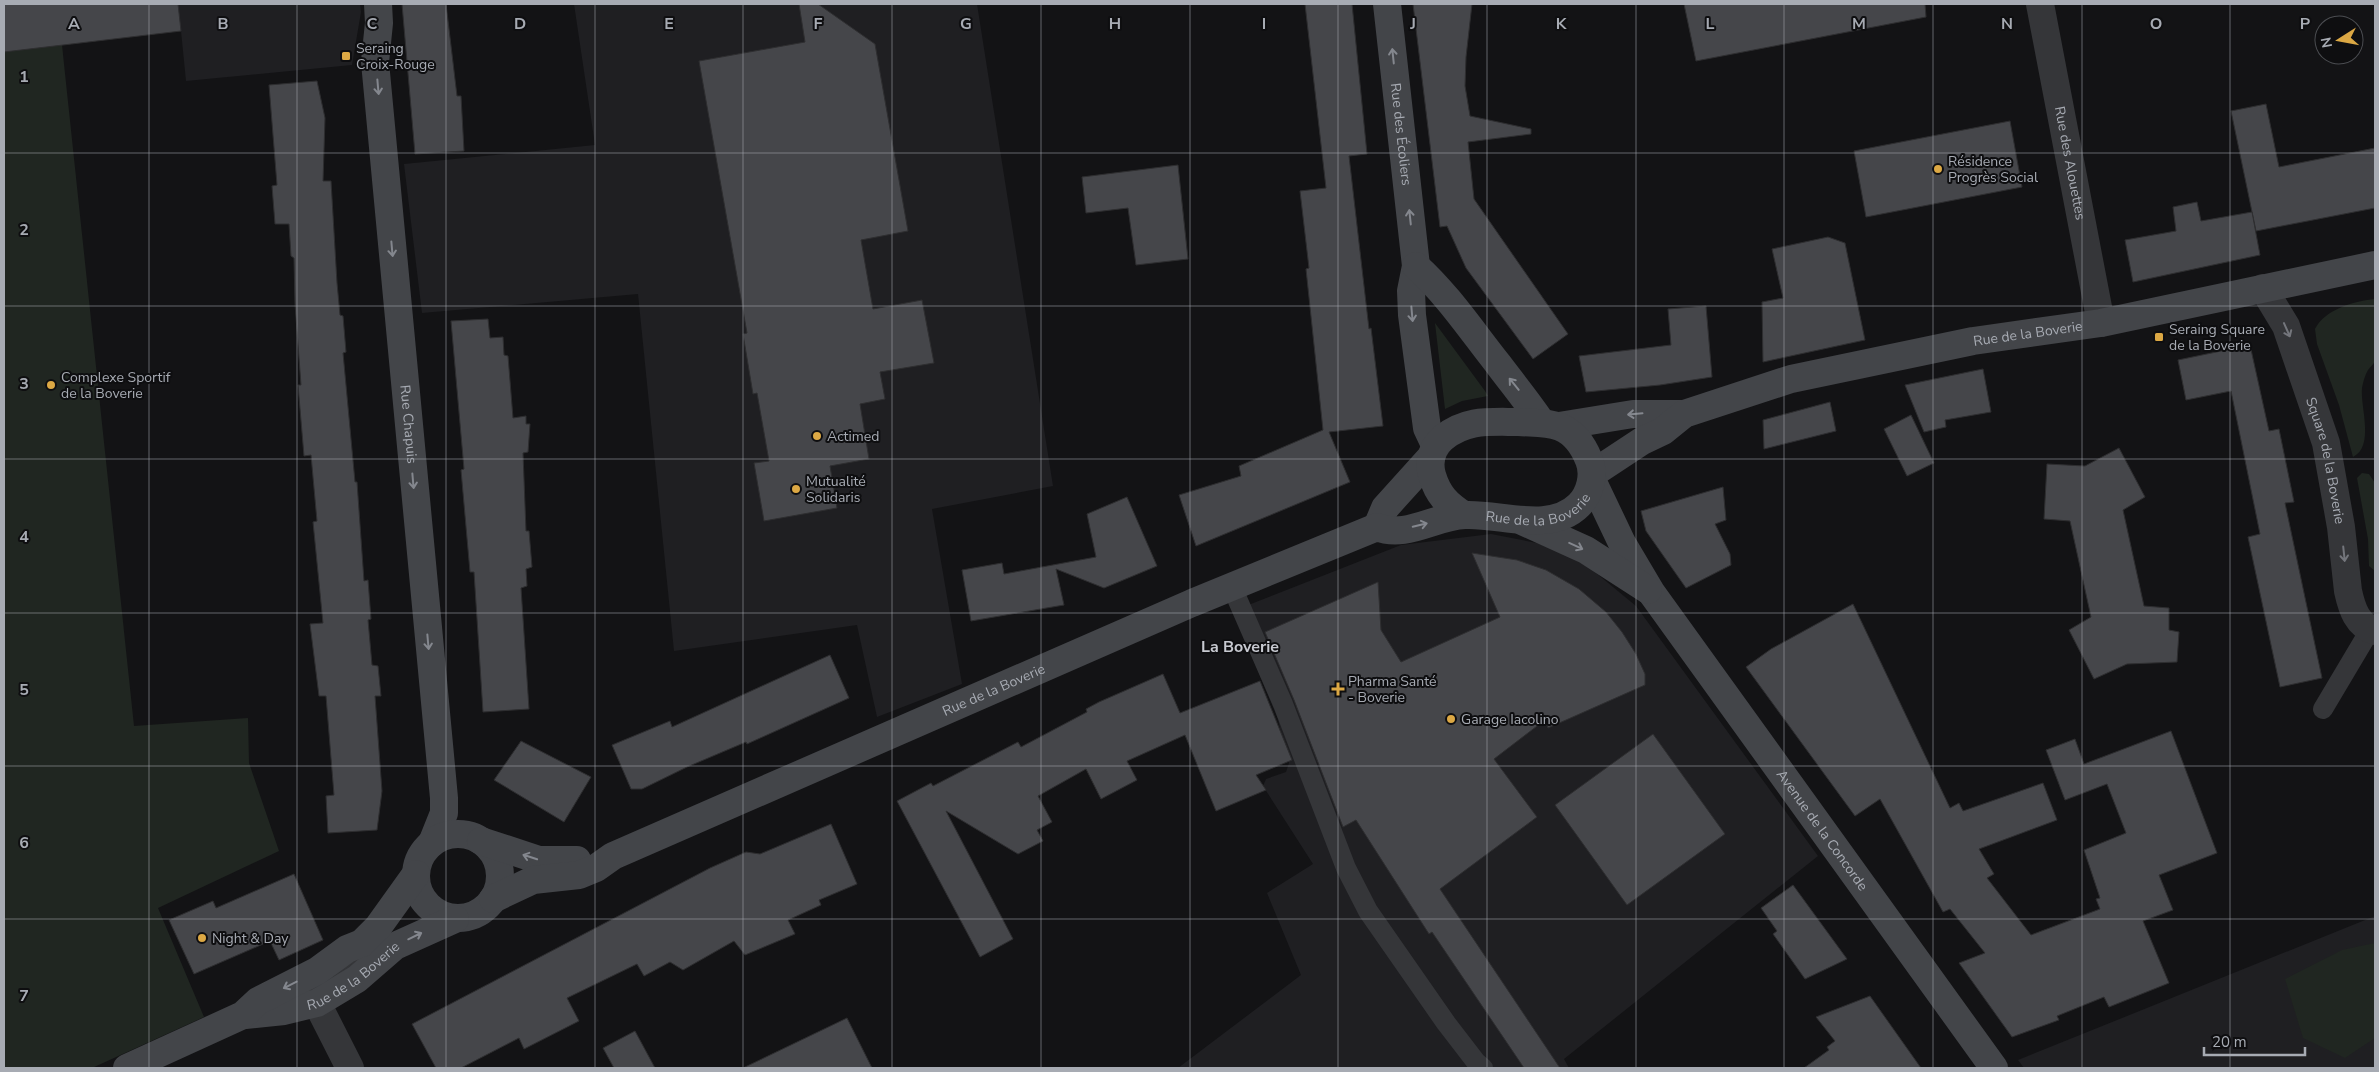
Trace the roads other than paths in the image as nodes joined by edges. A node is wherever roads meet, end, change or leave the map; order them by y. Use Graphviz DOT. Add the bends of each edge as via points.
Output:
graph roads {
  1 [pos="378,4"];
  2 [pos="1387,4"];
  3 [pos="2040,4"];
  4 [pos="2375,265"];
  5 [pos="1416,266"];
  6 [pos="2263,288"];
  7 [pos="2101,323"];
  8 [pos="1684,414"];
  9 [pos="1550,425"];
  10 [pos="1433,451"];
  11 [pos="1592,477"];
  12 [pos="1464,515"];
  13 [pos="1516,519"];
  14 [pos="1377,527"];
  15 [pos="1232,587"];
  16 [pos="1651,592"];
  17 [pos="2373,630"];
  18 [pos="2323,709"];
  19 [pos="481,841"];
  20 [pos="432,843"];
  21 [pos="613,856"];
  22 [pos="416,874"];
  23 [pos="493,899"];
  24 [pos="455,919"];
  25 [pos="362,943"];
  26 [pos="318,1003"];
  27 [pos="243,1015"];
  28 [pos="127,1068"];
  29 [pos="350,1068"];
  30 [pos="1483,1068"];
  31 [pos="1994,1068"];
  1 -- 20 [label="street, Rue Chapuis, one-way" via="380,23 376,71 444,798 444,814"];
  5 -- 2 [label="street, Rue des Écoliers, one-way"];
  3 -- 7 [label="street, Rue des Alouettes"];
  4 -- 6 [label="street, Rue de la Boverie"];
  9 -- 5 [label="street, one-way" via="1440,288"];
  5 -- 10 [label="street, Rue des Écoliers, one-way" via="1411,291 1412,315"];
  6 -- 7 [label="street, Rue de la Boverie"];
  6 -- 17 [label="street, Square de la Boverie, one-way" via="2286,326 2317,414 2332,468 2352,608 2359,621"];
  7 -- 8 [label="street, Rue de la Boverie" via="1973,341 1790,379"];
  8 -- 9 [label="street, Rue de la Boverie, one-way" via="1633,414"];
  8 -- 11 [label="street, Rue de la Boverie"];
  9 -- 10 [label="street, Rue de la Boverie" via="1478,422 1457,428"];
  9 -- 11 [label="street, Rue de la Boverie" via="1572,434 1583,446"];
  10 -- 12 [label="street, Rue de la Boverie" via="1431,470 1436,490 1446,504"];
  10 -- 14 [label="street, Rue de la Boverie" via="1385,508"];
  11 -- 13 [label="street, Rue de la Boverie" via="1584,499 1558,518"];
  11 -- 16 [label="street, Avenue de la Concorde" via="1622,543"];
  12 -- 13 [label="street, Rue de la Boverie"];
  14 -- 12 [label="street, Rue de la Boverie, one-way" via="1387,532 1399,531"];
  13 -- 16 [label="street, Avenue de la Concorde, one-way" via="1586,550"];
  14 -- 15 [label="street, Rue de la Boverie"];
  15 -- 21 [label="street, Rue de la Boverie"];
  15 -- 30 [label="lane" via="1283,704 1346,868 1368,911 1446,1023"];
  16 -- 31 [label="street, Avenue de la Concorde"];
  17 -- 18 [label="lane"];
  19 -- 20 [label="street" via="456,834"];
  21 -- 19 [label="street, Rue de la Boverie, one-way" via="572,861 539,860"];
  19 -- 23 [label="street" via="498,862 500,874"];
  20 -- 22 [label="street" via="418,862"];
  21 -- 23 [label="street, Rue de la Boverie" via="579,875 533,880"];
  22 -- 24 [label="street" via="424,902 438,914"];
  22 -- 25 [label="street, Rue de la Boverie" via="378,927"];
  23 -- 24 [label="street" via="477,914"];
  26 -- 24 [label="street, Rue de la Boverie, one-way" via="357,979 395,946"];
  25 -- 26 [label="street" via="355,960 328,981"];
  25 -- 27 [label="street, Rue de la Boverie, one-way" via="347,949 317,971 258,1001"];
  26 -- 27 [label="street, Rue de la Boverie" via="284,1011"];
  26 -- 29 [label="street"];
  27 -- 28 [label="street, Rue de la Boverie"];
}
